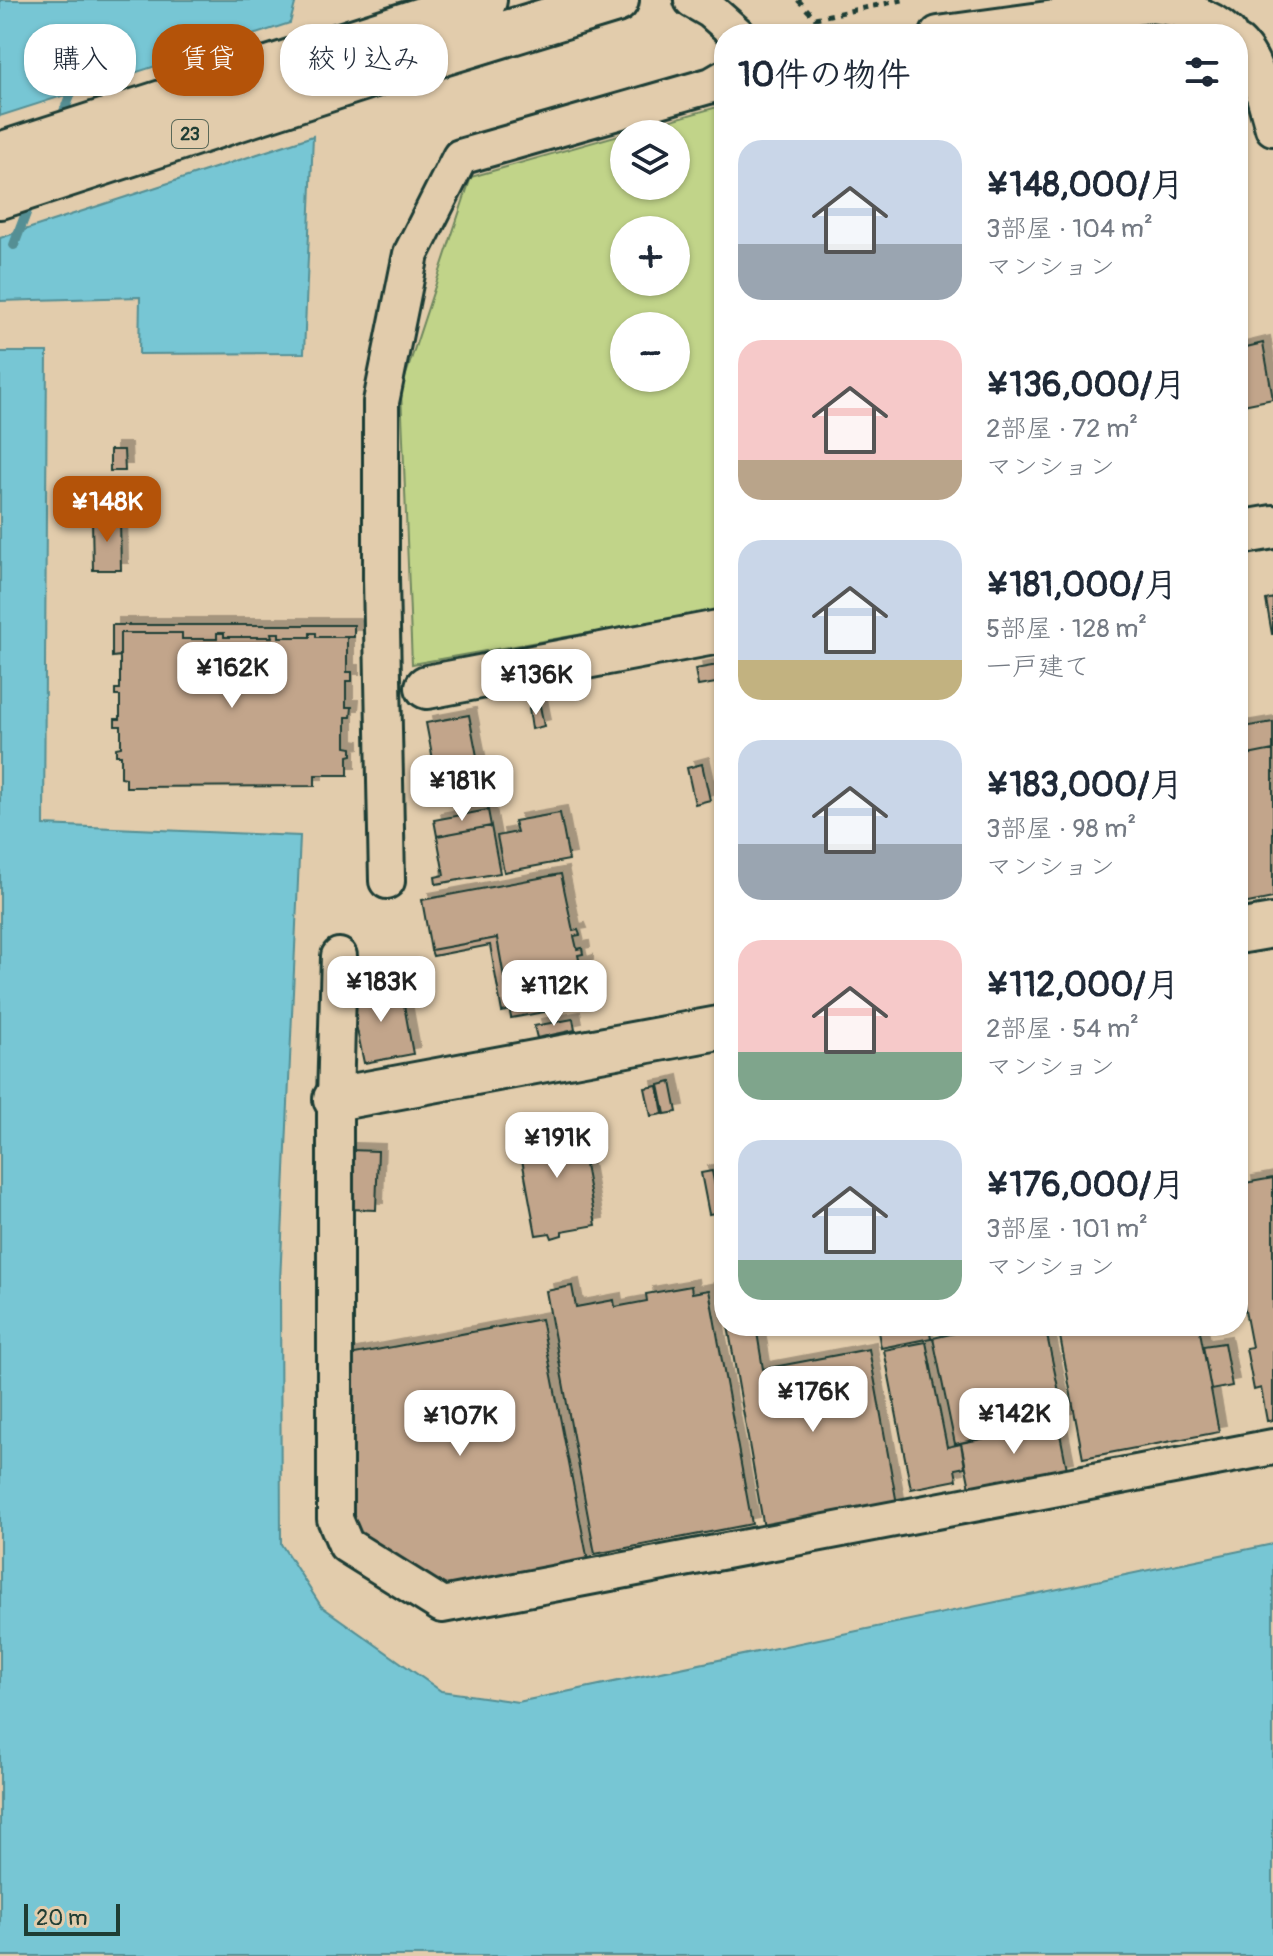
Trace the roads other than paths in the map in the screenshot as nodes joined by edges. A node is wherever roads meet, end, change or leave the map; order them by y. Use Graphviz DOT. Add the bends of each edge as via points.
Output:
graph roads {
  1 [pos="484,0"];
  2 [pos="616,0"];
  3 [pos="692,0"];
  4 [pos="436,24"];
  5 [pos="726,24"];
  6 [pos="1011,24"];
  7 [pos="1218,24"];
  8 [pos="448,38"];
  9 [pos="1248,59"];
  10 [pos="280,80"];
  11 [pos="714,84"];
  12 [pos="280,90"];
  13 [pos="1273,128"];
  14 [pos="0,155"];
  15 [pos="0,196"];
  16 [pos="1273,527"];
  17 [pos="1248,531"];
  18 [pos="714,633"];
  19 [pos="427,687"];
  20 [pos="387,881"];
  21 [pos="1273,926"];
  22 [pos="1248,930"];
  23 [pos="339,956"];
  24 [pos="714,1029"];
  25 [pos="335,1099"];
  26 [pos="1273,1447"];
  1 -- 4 [label="highway, 23"];
  2 -- 8 [label="highway, 23"];
  3 -- 5 [label="street"];
  6 -- 7 [label="street" via="1150,5 1185,9"];
  9 -- 13 [label="street"];
  10 -- 14 [label="highway, 23"];
  11 -- 20 [label="street" via="460,157 411,254 381,402"];
  12 -- 15 [label="highway, 23"];
  16 -- 17 [label="street"];
  18 -- 19 [label="street"];
  21 -- 22 [label="street"];
  23 -- 25 [label="street"];
  24 -- 25 [label="street"];
  25 -- 26 [label="street" via="335,1519 346,1545 442,1605"];
}
